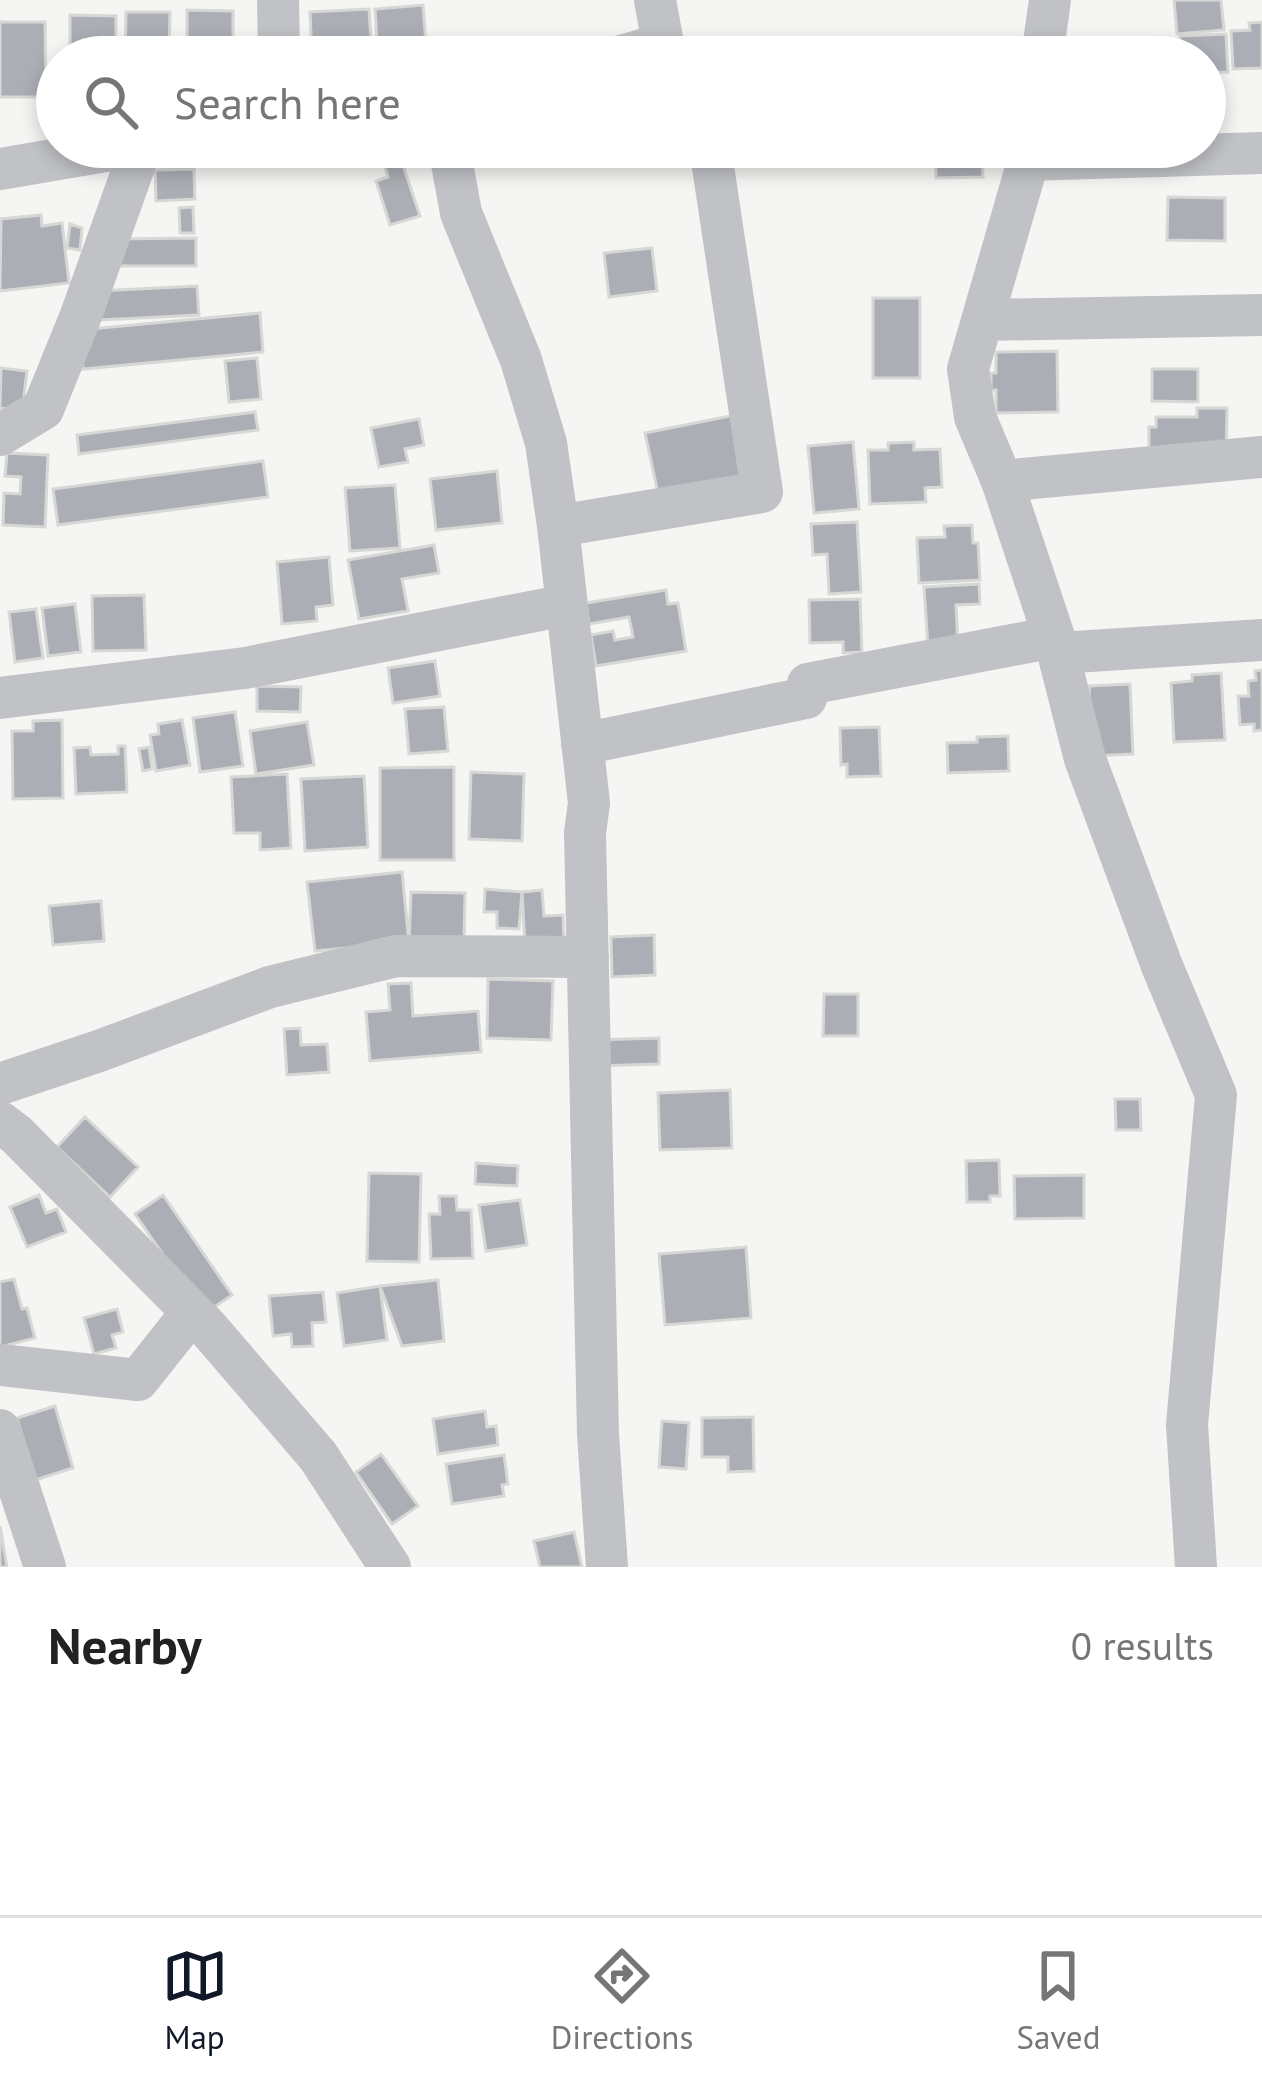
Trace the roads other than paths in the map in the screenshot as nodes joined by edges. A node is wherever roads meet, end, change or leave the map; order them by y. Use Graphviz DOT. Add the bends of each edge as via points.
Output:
graph roads {
  1 [pos="278,0"];
  2 [pos="655,0"];
  3 [pos="1050,0"];
  4 [pos="279,36"];
  5 [pos="665,36"];
  6 [pos="1045,36"];
  7 [pos="1226,153"];
  8 [pos="1262,153"];
  9 [pos="36,163"];
  10 [pos="134,168"];
  11 [pos="453,168"];
  12 [pos="713,168"];
  13 [pos="1023,168"];
  14 [pos="0,169"];
  15 [pos="1262,315"];
  16 [pos="982,320"];
  17 [pos="0,436"];
  18 [pos="1262,458"];
  19 [pos="1002,481"];
  20 [pos="558,526"];
  21 [pos="566,605"];
  22 [pos="1262,640"];
  23 [pos="1056,645"];
  24 [pos="0,698"];
  25 [pos="582,744"];
  26 [pos="588,956"];
  27 [pos="0,1084"];
  28 [pos="0,1122"];
  29 [pos="192,1312"];
  30 [pos="0,1365"];
  31 [pos="0,1430"];
  32 [pos="45,1567"];
  33 [pos="390,1567"];
  34 [pos="607,1567"];
  35 [pos="1196,1567"];
  1 -- 4 [label="street"];
  2 -- 5 [label="street"];
  3 -- 6 [label="street"];
  7 -- 8 [label="street"];
  9 -- 14 [label="street"];
  10 -- 17 [label="street" via="43,409"];
  11 -- 20 [label="street" via="461,213 546,442"];
  12 -- 20 [label="street" via="762,492"];
  13 -- 16 [label="street"];
  15 -- 16 [label="street"];
  16 -- 19 [label="street" via="968,369 975,417"];
  18 -- 19 [label="street"];
  19 -- 23 [label="street"];
  20 -- 21 [label="street"];
  21 -- 24 [label="street" via="245,668"];
  21 -- 25 [label="street"];
  22 -- 23 [label="street"];
  23 -- 25 [label="street" via="808,684 806,698"];
  23 -- 35 [label="street" via="1085,758 1216,1095 1187,1425"];
  25 -- 26 [label="street"];
  26 -- 27 [label="street" via="396,956 270,987"];
  26 -- 34 [label="street"];
  28 -- 29 [label="street"];
  29 -- 30 [label="street" via="138,1380"];
  29 -- 33 [label="street" via="318,1456"];
  31 -- 32 [label="street"];
}
